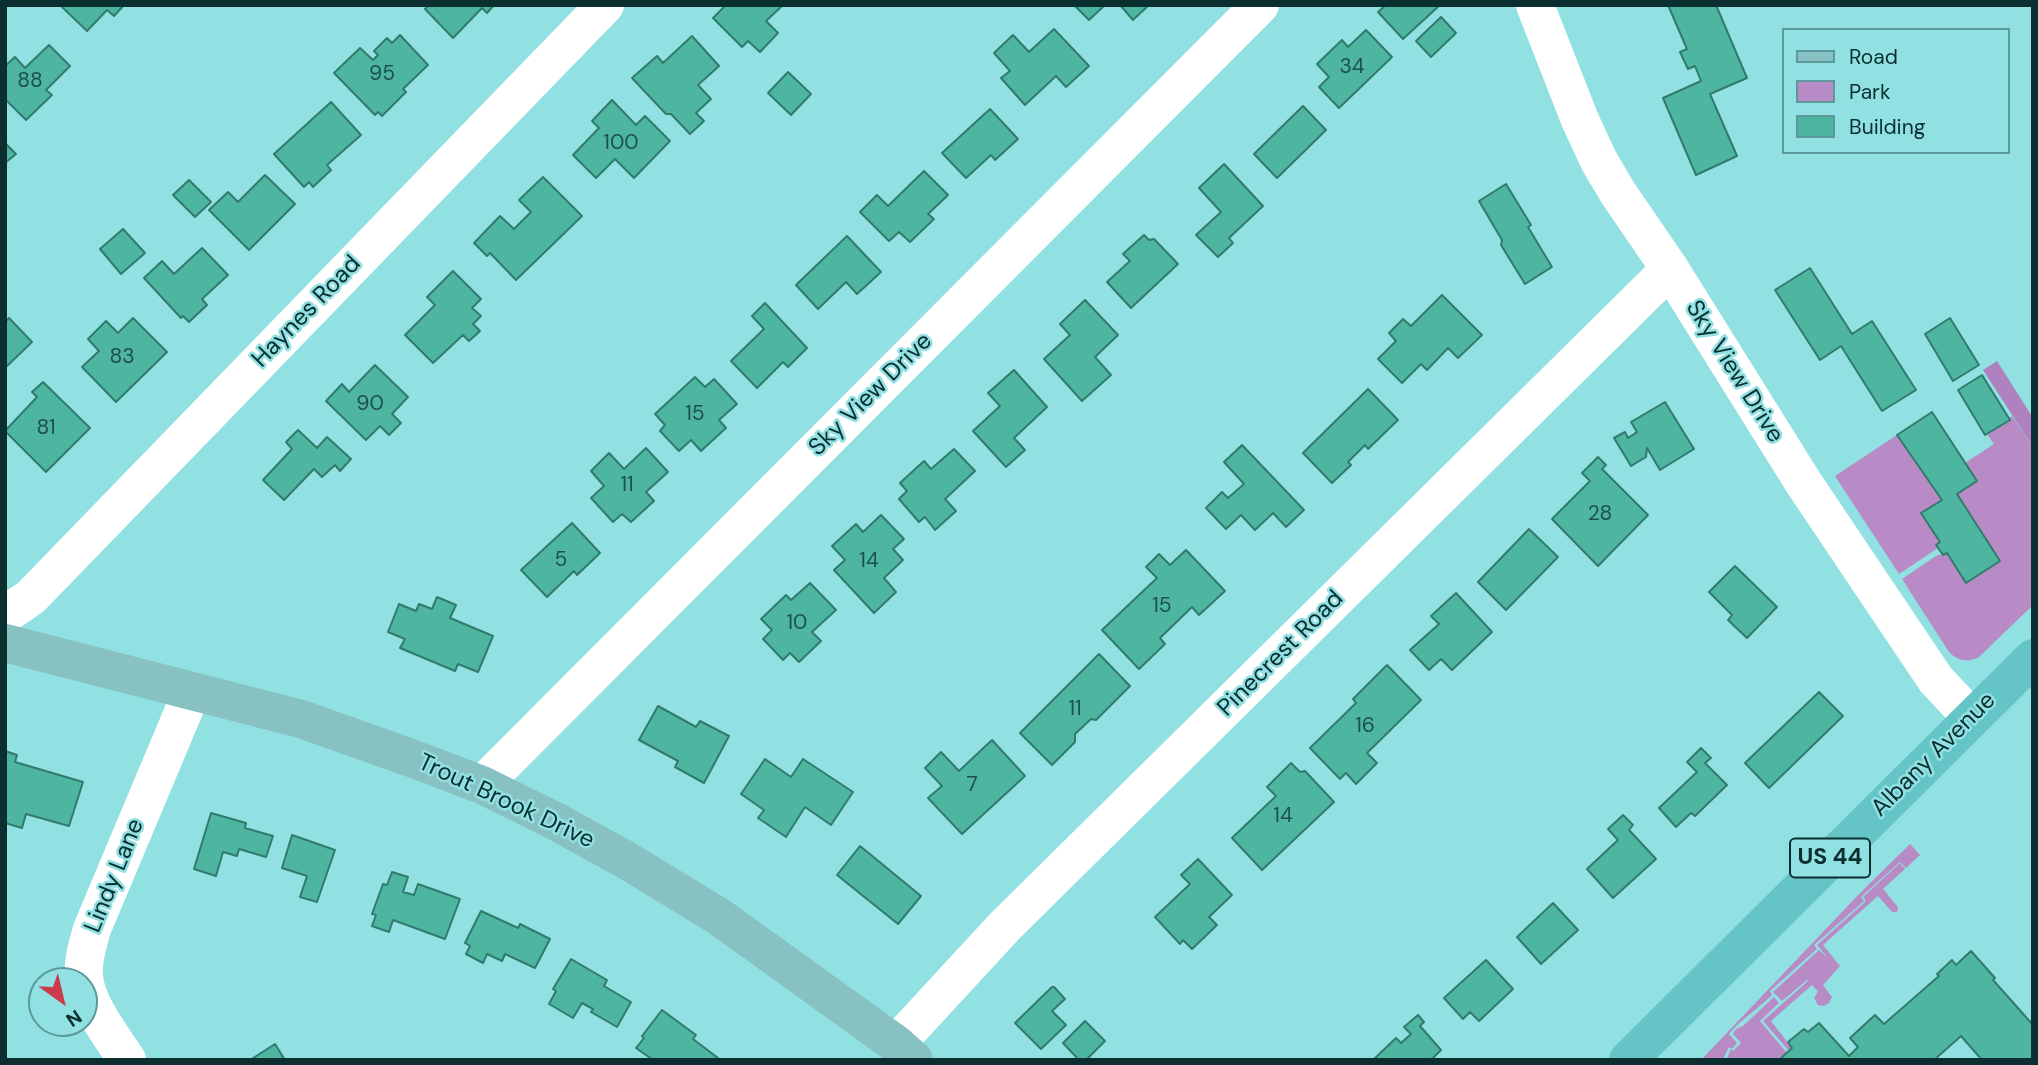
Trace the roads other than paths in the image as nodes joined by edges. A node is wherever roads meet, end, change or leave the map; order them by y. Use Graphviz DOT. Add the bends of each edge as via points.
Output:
graph roads {
  1 [pos="605,5"];
  2 [pos="1260,5"];
  3 [pos="1535,5"];
  4 [pos="1670,269"];
  5 [pos="5,615"];
  6 [pos="5,643"];
  7 [pos="2033,658"];
  8 [pos="192,691"];
  9 [pos="1971,717"];
  10 [pos="482,785"];
  11 [pos="905,1052"];
  12 [pos="127,1060"];
  13 [pos="1628,1060"];
  1 -- 5 [label="street, Haynes Road" via="31,597"];
  2 -- 10 [label="street, Sky View Drive"];
  3 -- 4 [label="street, Sky View Drive" via="1599,161"];
  4 -- 9 [label="street, Sky View Drive" via="1936,680"];
  4 -- 11 [label="street, Pinecrest Road" via="1005,926"];
  6 -- 8 [label="main road, Trout Brook Drive"];
  7 -- 9 [label="highway, Albany Avenue / US 44"];
  8 -- 10 [label="main road, Trout Brook Drive" via="301,719"];
  8 -- 12 [label="street, Lindy Lane" via="92,929 85,957 88,994"];
  9 -- 13 [label="highway, Albany Avenue / US 44"];
  10 -- 11 [label="main road, Trout Brook Drive" via="626,860 718,916"];
}
